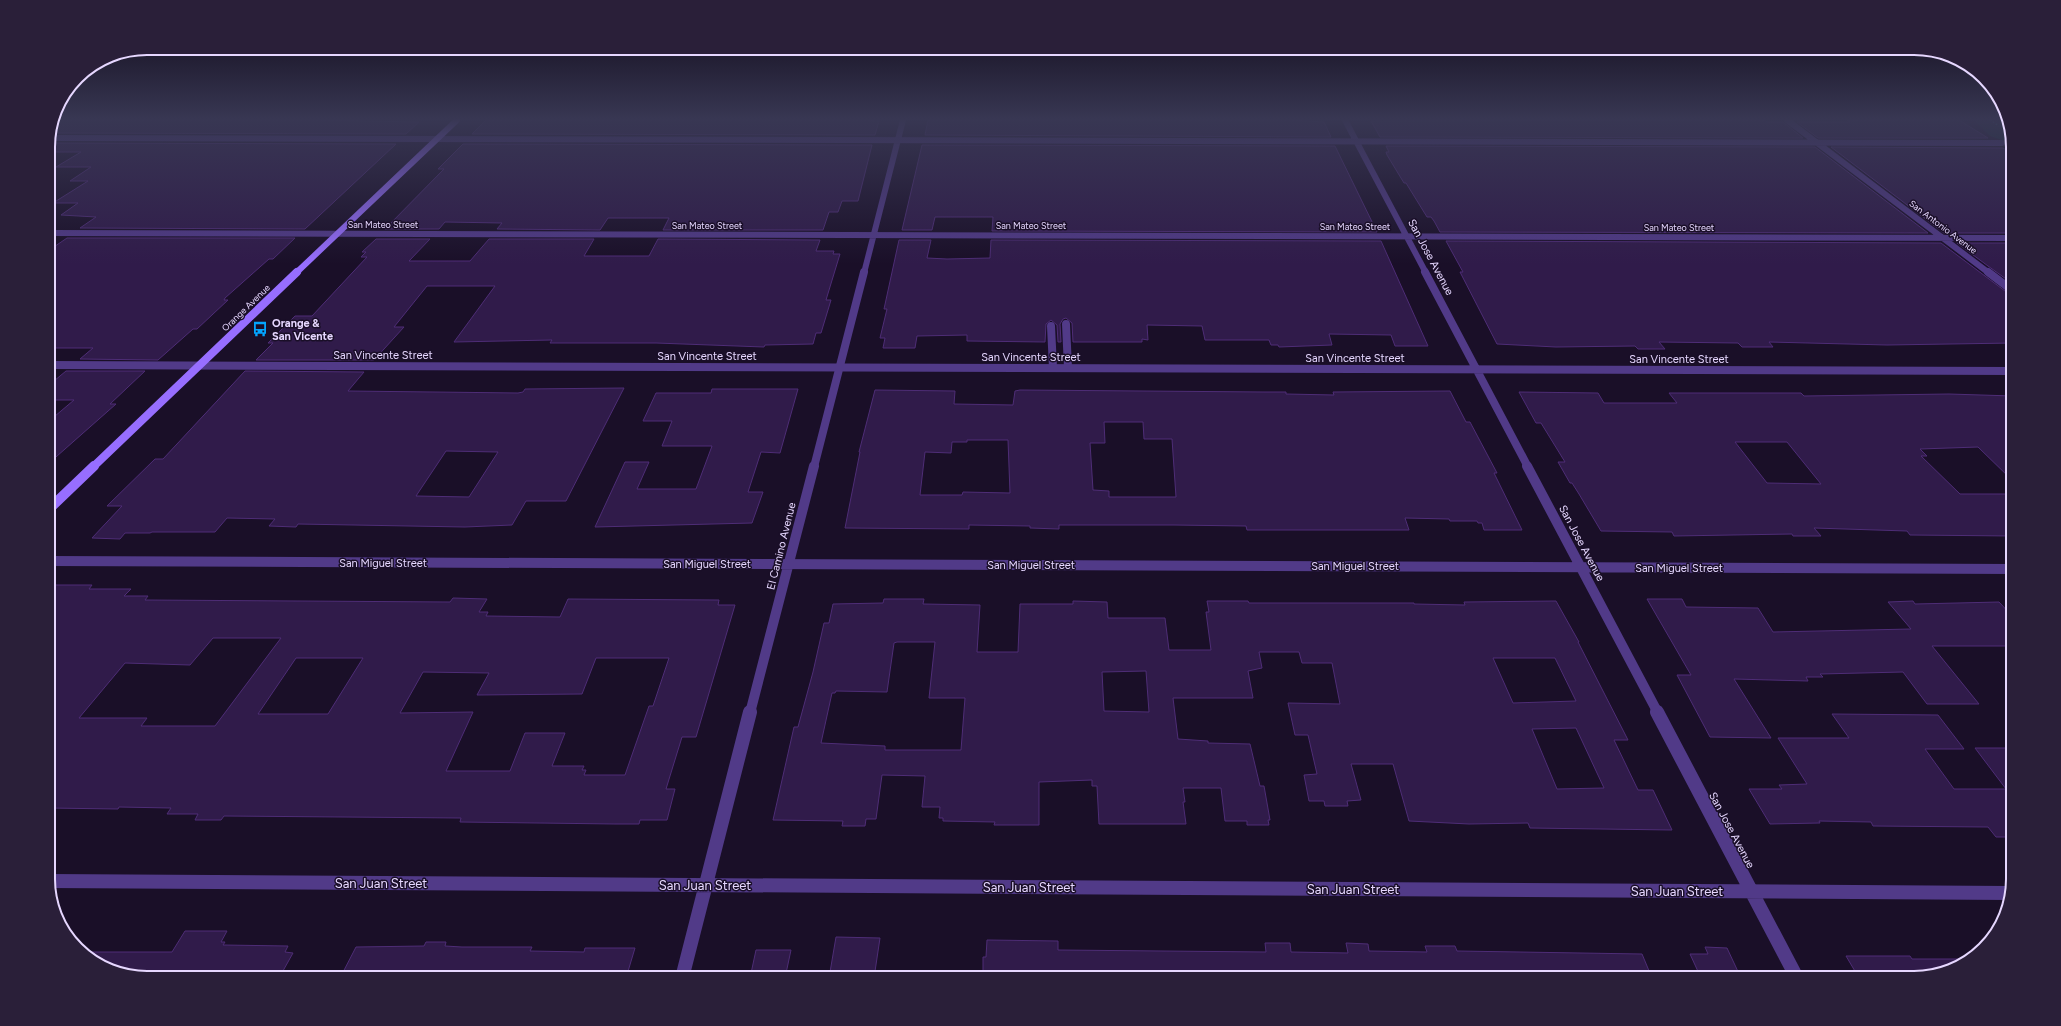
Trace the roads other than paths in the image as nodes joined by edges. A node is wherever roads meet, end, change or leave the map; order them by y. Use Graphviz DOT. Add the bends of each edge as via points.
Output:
graph roads {
  1 [pos="407,168"];
  2 [pos="891,168"];
  3 [pos="1370,168"];
  4 [pos="1850,168"];
  5 [pos="55,233"];
  6 [pos="338,234"];
  7 [pos="873,235"];
  8 [pos="1406,237"];
  9 [pos="1943,238"];
  10 [pos="2006,238"];
  11 [pos="2006,286"];
  12 [pos="1066,324"];
  13 [pos="1051,326"];
  14 [pos="55,365"];
  15 [pos="199,366"];
  16 [pos="839,368"];
  17 [pos="1053,368"];
  18 [pos="1068,368"];
  19 [pos="1476,370"];
  20 [pos="2006,371"];
  21 [pos="55,503"];
  22 [pos="55,561"];
  23 [pos="789,564"];
  24 [pos="1580,567"];
  25 [pos="2006,569"];
  26 [pos="55,881"];
  27 [pos="706,885"];
  28 [pos="1751,891"];
  29 [pos="2005,893"];
  30 [pos="684,971"];
  31 [pos="1793,971"];
  1 -- 6 [label="street, Orange Avenue"];
  2 -- 7 [label="street, El Camino Avenue"];
  3 -- 8 [label="street, San Jose Avenue"];
  4 -- 9 [label="street, San Antonio Avenue"];
  5 -- 6 [label="street, San Mateo Street"];
  6 -- 7 [label="street, San Mateo Street"];
  6 -- 15 [label="street, Orange Avenue"];
  7 -- 8 [label="street, San Mateo Street"];
  7 -- 16 [label="street, El Camino Avenue"];
  8 -- 9 [label="street, San Mateo Street"];
  8 -- 19 [label="street, San Jose Avenue"];
  9 -- 10 [label="street, San Mateo Street"];
  9 -- 11 [label="street, San Antonio Avenue"];
  12 -- 18 [label="street"];
  13 -- 17 [label="street"];
  14 -- 15 [label="street, San Vincente Street"];
  15 -- 16 [label="street, San Vincente Street"];
  15 -- 21 [label="street, Orange Avenue"];
  16 -- 17 [label="street, San Vincente Street"];
  16 -- 23 [label="street, El Camino Avenue"];
  17 -- 18 [label="street, San Vincente Street"];
  18 -- 19 [label="street, San Vincente Street"];
  19 -- 20 [label="street, San Vincente Street"];
  19 -- 24 [label="street, San Jose Avenue"];
  22 -- 23 [label="street, San Miguel Street"];
  23 -- 24 [label="street, San Miguel Street"];
  23 -- 27 [label="street, El Camino Avenue"];
  24 -- 25 [label="street, San Miguel Street"];
  24 -- 28 [label="street, San Jose Avenue"];
  26 -- 27 [label="street, San Juan Street"];
  27 -- 28 [label="street, San Juan Street"];
  27 -- 30 [label="street, El Camino Avenue"];
  28 -- 29 [label="street, San Juan Street"];
  28 -- 31 [label="street, San Jose Avenue"];
}
